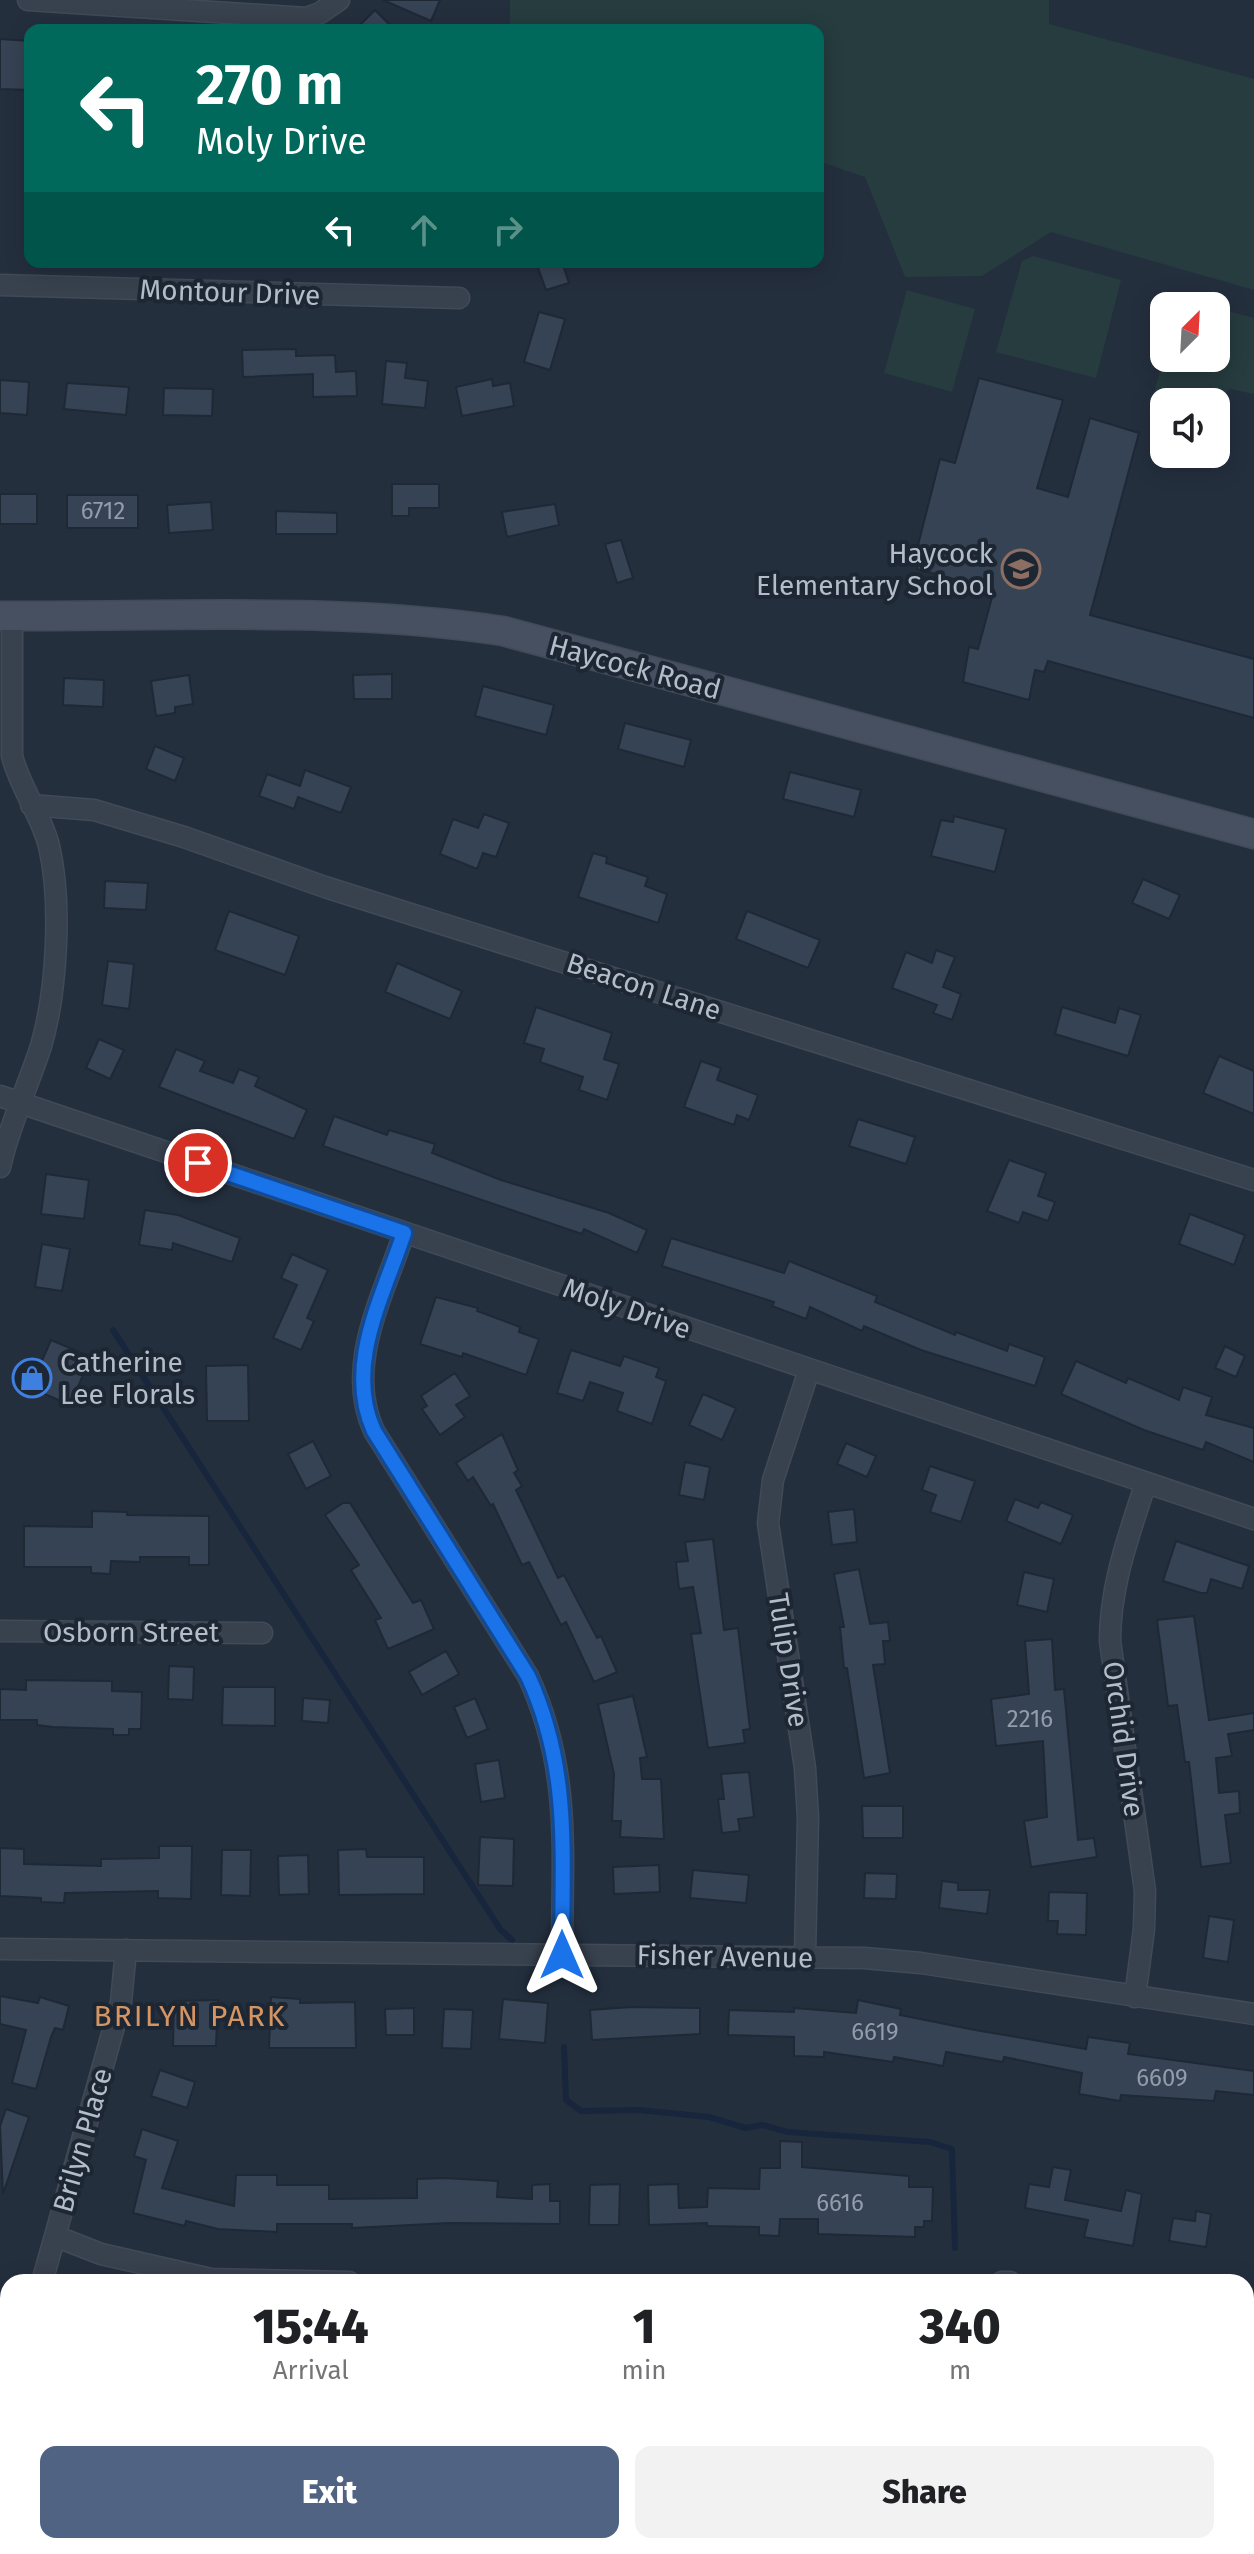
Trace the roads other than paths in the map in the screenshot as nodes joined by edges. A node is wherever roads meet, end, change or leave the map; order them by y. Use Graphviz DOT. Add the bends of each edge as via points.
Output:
graph roads {
  1 [pos="28,0"];
  2 [pos="339,0"];
  3 [pos="0,285"];
  4 [pos="459,298"];
  5 [pos="6,616"];
  6 [pos="31,805"];
  7 [pos="1254,834"];
  8 [pos="0,1096"];
  9 [pos="21,1103"];
  10 [pos="0,1167"];
  11 [pos="1254,1180"];
  12 [pos="404,1233"];
  13 [pos="809,1370"];
  14 [pos="1145,1485"];
  15 [pos="1254,1519"];
  16 [pos="0,1631"];
  17 [pos="262,1633"];
  18 [pos="0,1949"];
  19 [pos="126,1950"];
  20 [pos="562,1955"];
  21 [pos="805,1956"];
  22 [pos="1135,1997"];
  23 [pos="1254,2014"];
  24 [pos="55,2236"];
  25 [pos="44,2274"];
  26 [pos="188,2274"];
  1 -- 2 [label="street" via="306,18"];
  3 -- 4 [label="street, Montour Drive"];
  5 -- 6 [label="street" via="12,756"];
  5 -- 7 [label="main road, Haycock Road" via="374,618 503,631"];
  6 -- 9 [label="street" via="46,836 54,876 54,959 44,1030"];
  6 -- 11 [label="street, Beacon Lane" via="94,810 184,837 325,887"];
  8 -- 9 [label="street, Moly Drive"];
  9 -- 10 [label="street"];
  9 -- 12 [label="street, Moly Drive"];
  12 -- 13 [label="street, Moly Drive"];
  12 -- 20 [label="street" via="363,1358 362,1398 374,1431 528,1676 544,1710 562,1802"];
  13 -- 14 [label="street, Moly Drive"];
  13 -- 21 [label="street, Tulip Drive" via="773,1480 768,1523 805,1768"];
  14 -- 15 [label="street, Moly Drive"];
  14 -- 22 [label="street, Orchid Drive" via="1115,1576 1110,1609 1145,1891"];
  16 -- 17 [label="street, Osborn Street"];
  18 -- 19 [label="street, Fisher Avenue"];
  19 -- 20 [label="street, Fisher Avenue"];
  19 -- 24 [label="street, Brilyn Place" via="121,2002"];
  20 -- 21 [label="street, Fisher Avenue"];
  21 -- 22 [label="street, Fisher Avenue" via="921,1963"];
  22 -- 23 [label="street, Fisher Avenue"];
  24 -- 25 [label="street, Brilyn Place"];
  24 -- 26 [label="street" via="116,2258"];
}
